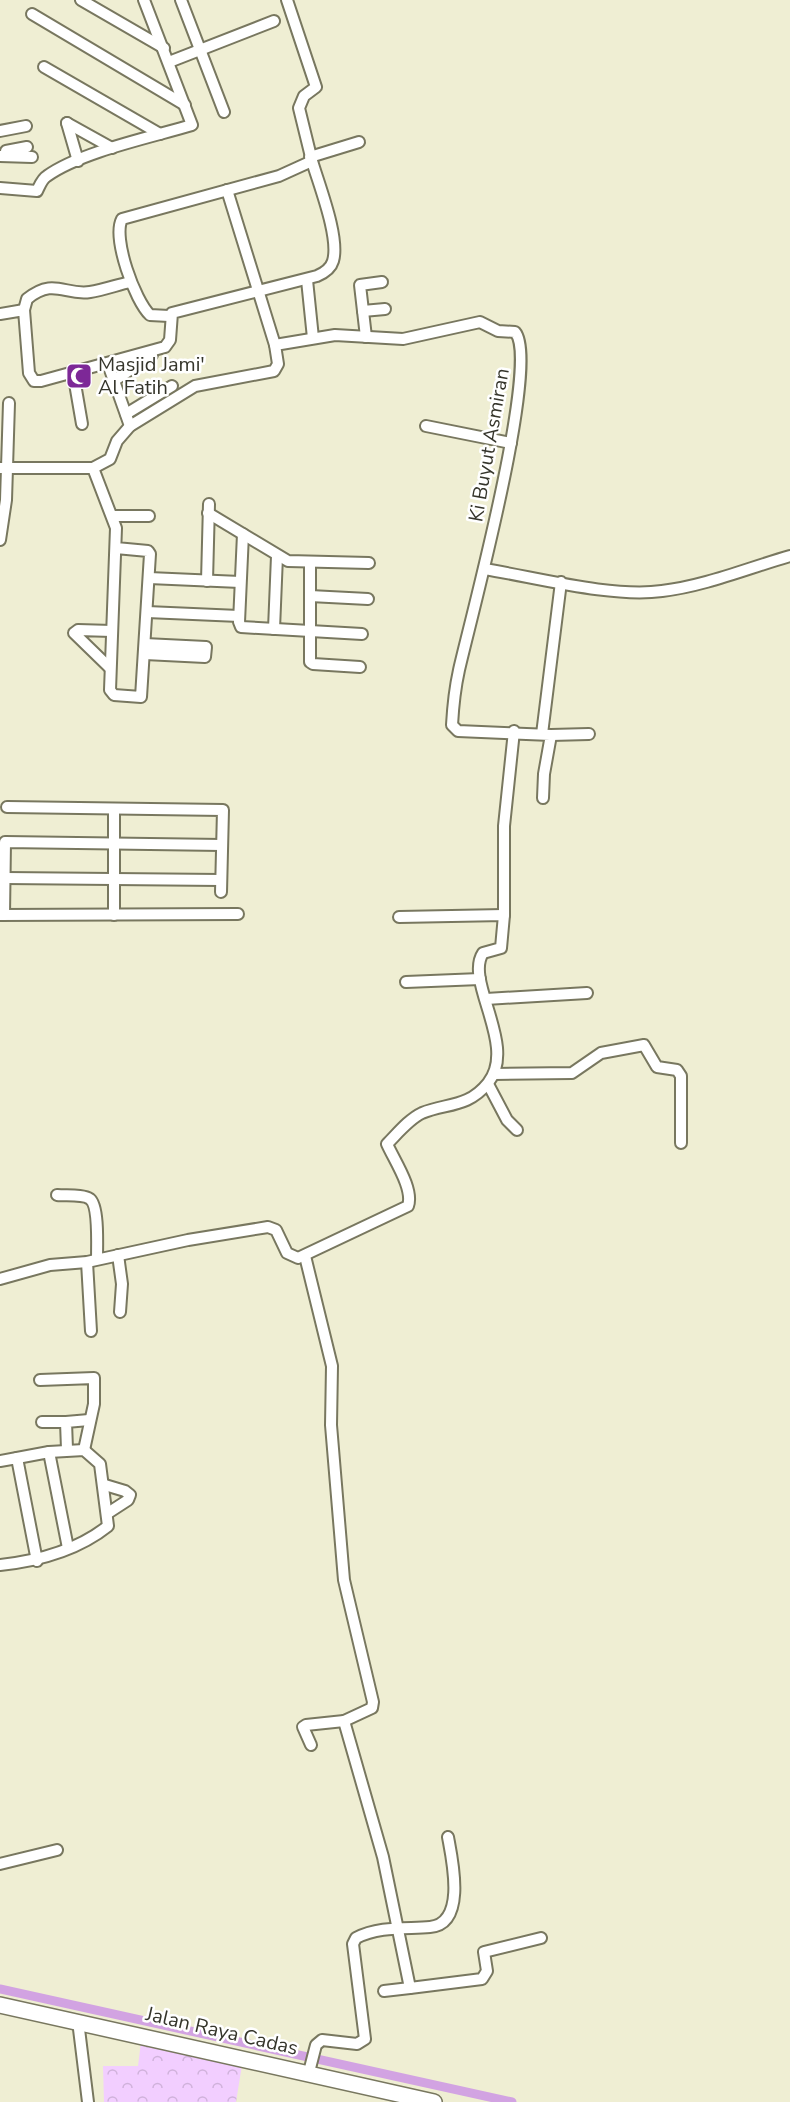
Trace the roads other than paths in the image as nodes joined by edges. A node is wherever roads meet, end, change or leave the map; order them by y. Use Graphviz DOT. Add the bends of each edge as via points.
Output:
graph roads {
  1 [pos="144,0"];
  2 [pos="182,0"];
  3 [pos="287,0"];
  4 [pos="88,2"];
  5 [pos="32,14"];
  6 [pos="273,21"];
  7 [pos="164,49"];
  8 [pos="201,50"];
  9 [pos="169,62"];
  10 [pos="44,67"];
  11 [pos="185,105"];
  12 [pos="224,112"];
  13 [pos="26,126"];
  14 [pos="0,130"];
  15 [pos="160,134"];
  16 [pos="358,142"];
  17 [pos="112,148"];
  18 [pos="30,152"];
  19 [pos="0,154"];
  20 [pos="311,159"];
  21 [pos="78,161"];
  22 [pos="0,188"];
  23 [pos="227,190"];
  24 [pos="307,280"];
  25 [pos="130,282"];
  26 [pos="382,282"];
  27 [pos="259,290"];
  28 [pos="385,309"];
  29 [pos="23,310"];
  30 [pos="363,311"];
  31 [pos="0,314"];
  32 [pos="170,315"];
  33 [pos="366,337"];
  34 [pos="313,338"];
  35 [pos="275,345"];
  36 [pos="158,350"];
  37 [pos="108,364"];
  38 [pos="73,372"];
  39 [pos="112,382"];
  40 [pos="172,386"];
  41 [pos="9,403"];
  42 [pos="126,414"];
  43 [pos="82,424"];
  44 [pos="130,426"];
  45 [pos="426,426"];
  46 [pos="511,442"];
  47 [pos="4,467"];
  48 [pos="93,468"];
  49 [pos="114,516"];
  50 [pos="149,516"];
  51 [pos="243,534"];
  52 [pos="0,540"];
  53 [pos="116,548"];
  54 [pos="278,556"];
  55 [pos="790,556"];
  56 [pos="310,562"];
  57 [pos="369,563"];
  58 [pos="484,569"];
  59 [pos="149,578"];
  60 [pos="207,581"];
  61 [pos="240,582"];
  62 [pos="561,582"];
  63 [pos="310,596"];
  64 [pos="368,599"];
  65 [pos="147,612"];
  66 [pos="239,616"];
  67 [pos="274,629"];
  68 [pos="112,631"];
  69 [pos="310,631"];
  70 [pos="362,633"];
  71 [pos="360,667"];
  72 [pos="110,668"];
  73 [pos="514,732"];
  74 [pos="546,734"];
  75 [pos="589,734"];
  76 [pos="543,798"];
  77 [pos="7,807"];
  78 [pos="114,809"];
  79 [pos="114,843"];
  80 [pos="222,845"];
  81 [pos="5,878"];
  82 [pos="114,879"];
  83 [pos="238,914"];
  84 [pos="2,915"];
  85 [pos="114,915"];
  86 [pos="504,915"];
  87 [pos="399,917"];
  88 [pos="480,979"];
  89 [pos="406,982"];
  90 [pos="587,993"];
  91 [pos="486,999"];
  92 [pos="491,1079"];
  93 [pos="517,1131"];
  94 [pos="681,1143"];
  95 [pos="57,1195"];
  96 [pos="118,1255"];
  97 [pos="305,1256"];
  98 [pos="92,1260"];
  99 [pos="0,1279"];
  100 [pos="120,1312"];
  101 [pos="91,1331"];
  102 [pos="40,1380"];
  103 [pos="89,1420"];
  104 [pos="42,1422"];
  105 [pos="66,1422"];
  106 [pos="67,1449"];
  107 [pos="84,1450"];
  108 [pos="50,1452"];
  109 [pos="17,1458"];
  110 [pos="0,1461"];
  111 [pos="105,1485"];
  112 [pos="108,1513"];
  113 [pos="68,1548"];
  114 [pos="37,1561"];
  115 [pos="0,1565"];
  116 [pos="344,1721"];
  117 [pos="311,1745"];
  118 [pos="447,1837"];
  119 [pos="57,1850"];
  120 [pos="0,1864"];
  121 [pos="400,1927"];
  122 [pos="541,1938"];
  123 [pos="410,1988"];
  124 [pos="384,1991"];
  125 [pos="0,2005"];
  126 [pos="78,2021"];
  127 [pos="310,2070"];
  128 [pos="88,2102"];
  129 [pos="434,2102"];
  1 -- 7 [label="street"];
  2 -- 8 [label="street"];
  3 -- 20 [label="street" via="316,87 304,96 299,108"];
  4 -- 7 [label="street"];
  5 -- 11 [label="street"];
  6 -- 8 [label="street"];
  7 -- 9 [label="street"];
  8 -- 9 [label="street"];
  8 -- 12 [label="street"];
  9 -- 11 [label="street"];
  10 -- 15 [label="street"];
  11 -- 15 [label="street" via="192,125"];
  13 -- 14 [label="street"];
  15 -- 17 [label="street"];
  16 -- 20 [label="street"];
  17 -- 21 [label="street"];
  17 -- 21 [label="street" via="67,123"];
  18 -- 19 [label="street"];
  20 -- 23 [label="street" via="279,176"];
  20 -- 24 [label="street" via="334,255 327,270"];
  21 -- 22 [label="street" via="46,176 37,191"];
  23 -- 25 [label="street" via="122,219 120,236"];
  23 -- 27 [label="street"];
  24 -- 27 [label="street"];
  24 -- 34 [label="street"];
  25 -- 29 [label="street" via="85,293 61,287 46,289 27,300"];
  25 -- 32 [label="street" via="150,315"];
  26 -- 30 [label="street" via="360,285"];
  27 -- 32 [label="street"];
  27 -- 35 [label="street"];
  28 -- 30 [label="street"];
  29 -- 31 [label="street"];
  29 -- 38 [label="street" via="31,378 41,381"];
  30 -- 33 [label="street"];
  32 -- 36 [label="street" via="169,345"];
  33 -- 34 [label="street, Ki Buyut Asmiran"];
  33 -- 46 [label="street, Ki Buyut Asmiran" via="403,339 480,322 498,331 515,332 521,341 522,357"];
  34 -- 35 [label="street, Ki Buyut Asmiran"];
  35 -- 44 [label="street" via="278,364 274,371 195,386"];
  36 -- 37 [label="street"];
  36 -- 39 [label="street"];
  37 -- 38 [label="street"];
  37 -- 39 [label="street"];
  38 -- 43 [label="street"];
  39 -- 42 [label="street"];
  40 -- 42 [label="street"];
  41 -- 47 [label="street"];
  42 -- 44 [label="street"];
  44 -- 48 [label="street" via="117,441 110,459"];
  45 -- 46 [label="street"];
  46 -- 58 [label="street, Ki Buyut Asmiran"];
  47 -- 48 [label="street"];
  47 -- 52 [label="street"];
  48 -- 49 [label="street"];
  49 -- 50 [label="street"];
  49 -- 53 [label="street"];
  51 -- 54 [label="street"];
  51 -- 60 [label="street" via="208,508"];
  51 -- 61 [label="street"];
  53 -- 59 [label="street" via="149,552"];
  53 -- 68 [label="street"];
  54 -- 56 [label="street" via="292,562"];
  54 -- 67 [label="street"];
  55 -- 62 [label="street" via="661,591"];
  56 -- 57 [label="street"];
  56 -- 63 [label="street"];
  58 -- 62 [label="street"];
  58 -- 73 [label="street, Ki Buyut Asmiran" via="459,671 452,725 458,732"];
  59 -- 60 [label="street"];
  59 -- 65 [label="street"];
  60 -- 61 [label="street"];
  61 -- 66 [label="street"];
  62 -- 74 [label="street"];
  63 -- 64 [label="street"];
  63 -- 69 [label="street"];
  65 -- 66 [label="street"];
  65 -- 72 [label="street" via="142,696 111,692"];
  66 -- 67 [label="street" via="243,628"];
  67 -- 69 [label="street"];
  68 -- 72 [label="street"];
  68 -- 72 [label="street" via="74,632"];
  69 -- 70 [label="street"];
  69 -- 71 [label="street" via="311,664"];
  73 -- 74 [label="street, Ki Buyut Asmiran"];
  73 -- 86 [label="street" via="504,826"];
  74 -- 75 [label="street, Ki Buyut Asmiran"];
  74 -- 76 [label="street"];
  77 -- 78 [label="street"];
  78 -- 79 [label="street"];
  78 -- 80 [label="street" via="223,810"];
  79 -- 80 [label="street"];
  79 -- 81 [label="street" via="5,842"];
  79 -- 82 [label="street"];
  80 -- 82 [label="street" via="221,886"];
  81 -- 82 [label="street"];
  81 -- 84 [label="street"];
  82 -- 85 [label="street"];
  83 -- 85 [label="street"];
  84 -- 85 [label="street"];
  86 -- 87 [label="street"];
  86 -- 88 [label="street" via="501,948 481,955"];
  88 -- 89 [label="street"];
  88 -- 91 [label="street"];
  90 -- 91 [label="street"];
  91 -- 92 [label="street" via="496,1047 496,1068"];
  92 -- 93 [label="street" via="507,1120"];
  92 -- 94 [label="street" via="572,1073 601,1053 644,1045 657,1067 677,1070 681,1076"];
  92 -- 97 [label="street" via="462,1104 421,1113 387,1144 405,1184 408,1206"];
  95 -- 98 [label="street" via="88,1198 92,1202 96,1214"];
  96 -- 97 [label="street" via="268,1227 276,1230 291,1256"];
  96 -- 98 [label="street"];
  96 -- 100 [label="street"];
  97 -- 116 [label="street" via="332,1366 331,1425 344,1580 373,1702 372,1708"];
  98 -- 99 [label="street" via="50,1265"];
  98 -- 101 [label="street"];
  102 -- 103 [label="street" via="94,1378 94,1404"];
  103 -- 105 [label="street"];
  103 -- 107 [label="street"];
  104 -- 105 [label="street"];
  105 -- 106 [label="street"];
  106 -- 107 [label="street"];
  106 -- 108 [label="street"];
  107 -- 111 [label="street" via="103,1468"];
  108 -- 109 [label="street"];
  108 -- 113 [label="street"];
  109 -- 110 [label="street"];
  109 -- 114 [label="street"];
  111 -- 112 [label="street"];
  111 -- 112 [label="street" via="130,1495"];
  112 -- 113 [label="street" via="107,1527"];
  113 -- 114 [label="street"];
  114 -- 115 [label="street"];
  116 -- 117 [label="street" via="303,1727"];
  116 -- 121 [label="street"];
  118 -- 121 [label="street" via="455,1885 454,1900 446,1917 432,1927"];
  119 -- 120 [label="street"];
  121 -- 123 [label="street"];
  121 -- 127 [label="street" via="360,1936 354,1941 365,2038 357,2044 322,2040"];
  122 -- 123 [label="street" via="484,1952 487,1971 482,1979"];
  123 -- 124 [label="street"];
  125 -- 126 [label="street, Jalan Raya Cadas"];
  126 -- 127 [label="street, Jalan Raya Cadas"];
  126 -- 128 [label="street"];
  127 -- 129 [label="street, Jalan Raya Cadas"];
}
